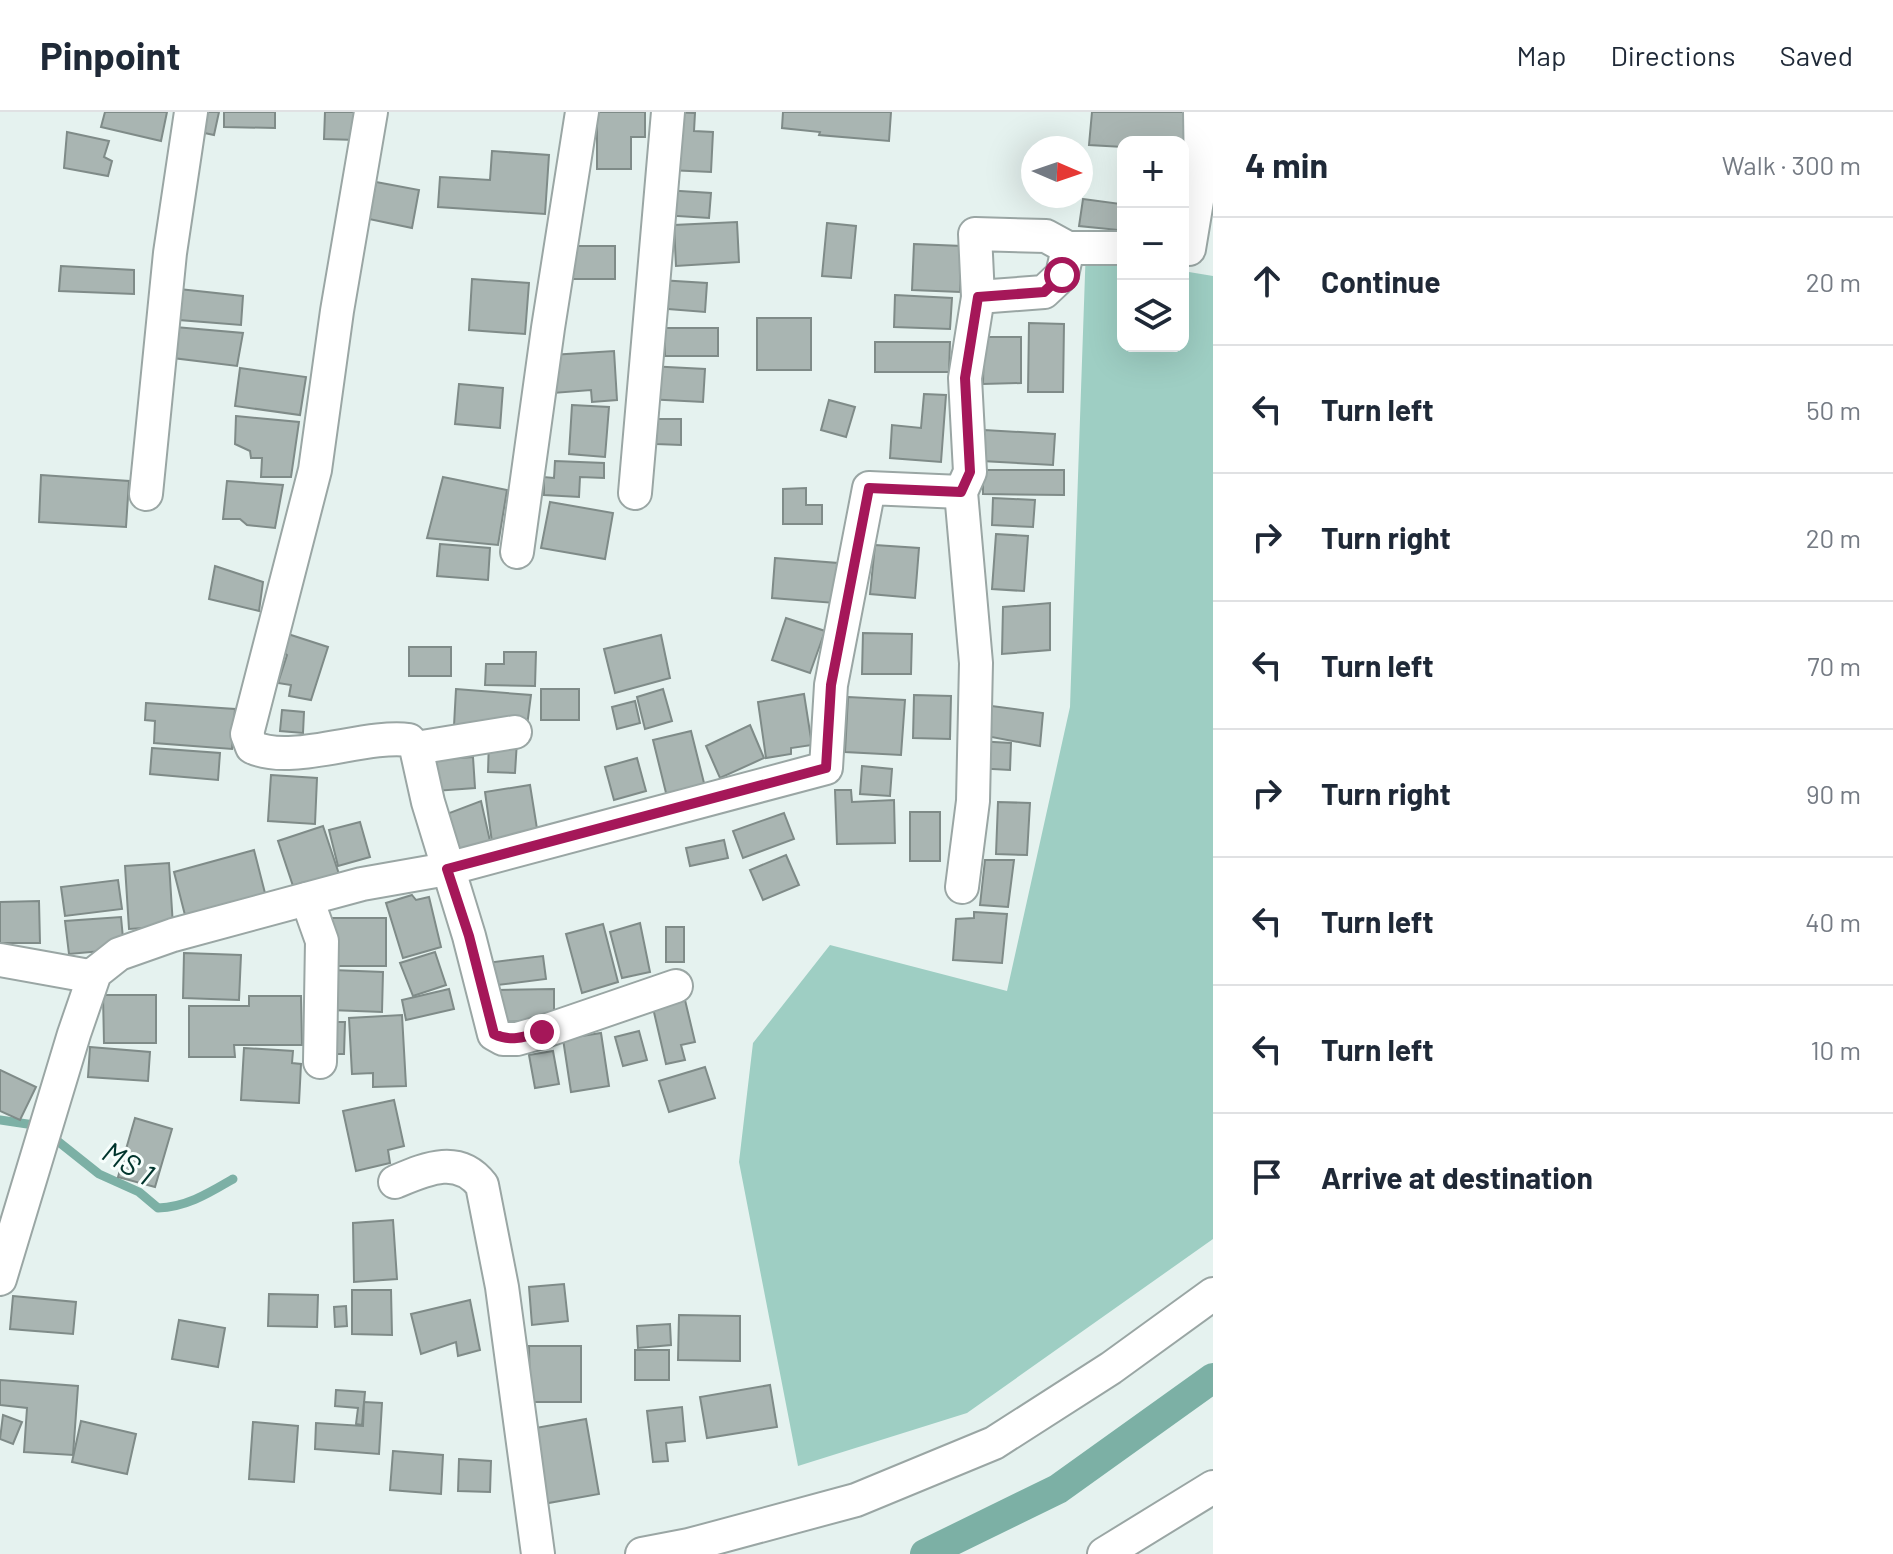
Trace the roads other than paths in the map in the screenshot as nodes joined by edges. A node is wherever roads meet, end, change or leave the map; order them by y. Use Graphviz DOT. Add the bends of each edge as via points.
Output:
graph roads {
  1 [pos="191,112"];
  2 [pos="371,112"];
  3 [pos="582,112"];
  4 [pos="668,112"];
  5 [pos="1200,112"];
  6 [pos="1068,248"];
  7 [pos="1117,248"];
  8 [pos="1189,249"];
  9 [pos="978,297"];
  10 [pos="961,492"];
  11 [pos="635,493"];
  12 [pos="146,494"];
  13 [pos="517,552"];
  14 [pos="515,732"];
  15 [pos="416,748"];
  16 [pos="447,869"];
  17 [pos="962,887"];
  18 [pos="307,899"];
  19 [pos="0,960"];
  20 [pos="95,973"];
  21 [pos="676,986"];
  22 [pos="320,1062"];
  23 [pos="395,1182"];
  24 [pos="0,1279"];
  25 [pos="1213,1294"];
  26 [pos="1213,1487"];
  27 [pos="538,1554"];
  28 [pos="642,1554"];
  29 [pos="1104,1554"];
  1 -- 12 [label="street" via="170,253"];
  2 -- 15 [label="street" via="315,470 247,734 252,747 261,751 395,738 409,740"];
  3 -- 13 [label="street"];
  4 -- 11 [label="street"];
  5 -- 8 [label="street" via="1201,177"];
  6 -- 7 [label="street"];
  6 -- 9 [label="street" via="1062,275 1044,292"];
  6 -- 9 [label="street" via="1046,236 975,234"];
  9 -- 10 [label="street" via="965,378 970,472"];
  10 -- 16 [label="street" via="869,488 831,685 826,768"];
  10 -- 17 [label="street" via="976,663 973,801"];
  14 -- 15 [label="street"];
  15 -- 16 [label="street"];
  16 -- 18 [label="street"];
  16 -- 21 [label="street" via="494,1034 503,1039 542,1032"];
  18 -- 20 [label="street" via="173,935 119,954"];
  18 -- 22 [label="street" via="322,941"];
  19 -- 20 [label="street"];
  20 -- 24 [label="street"];
  23 -- 27 [label="street" via="456,1165 482,1185 502,1287"];
  25 -- 28 [label="street" via="994,1443 856,1500"];
  26 -- 29 [label="street"];
}
